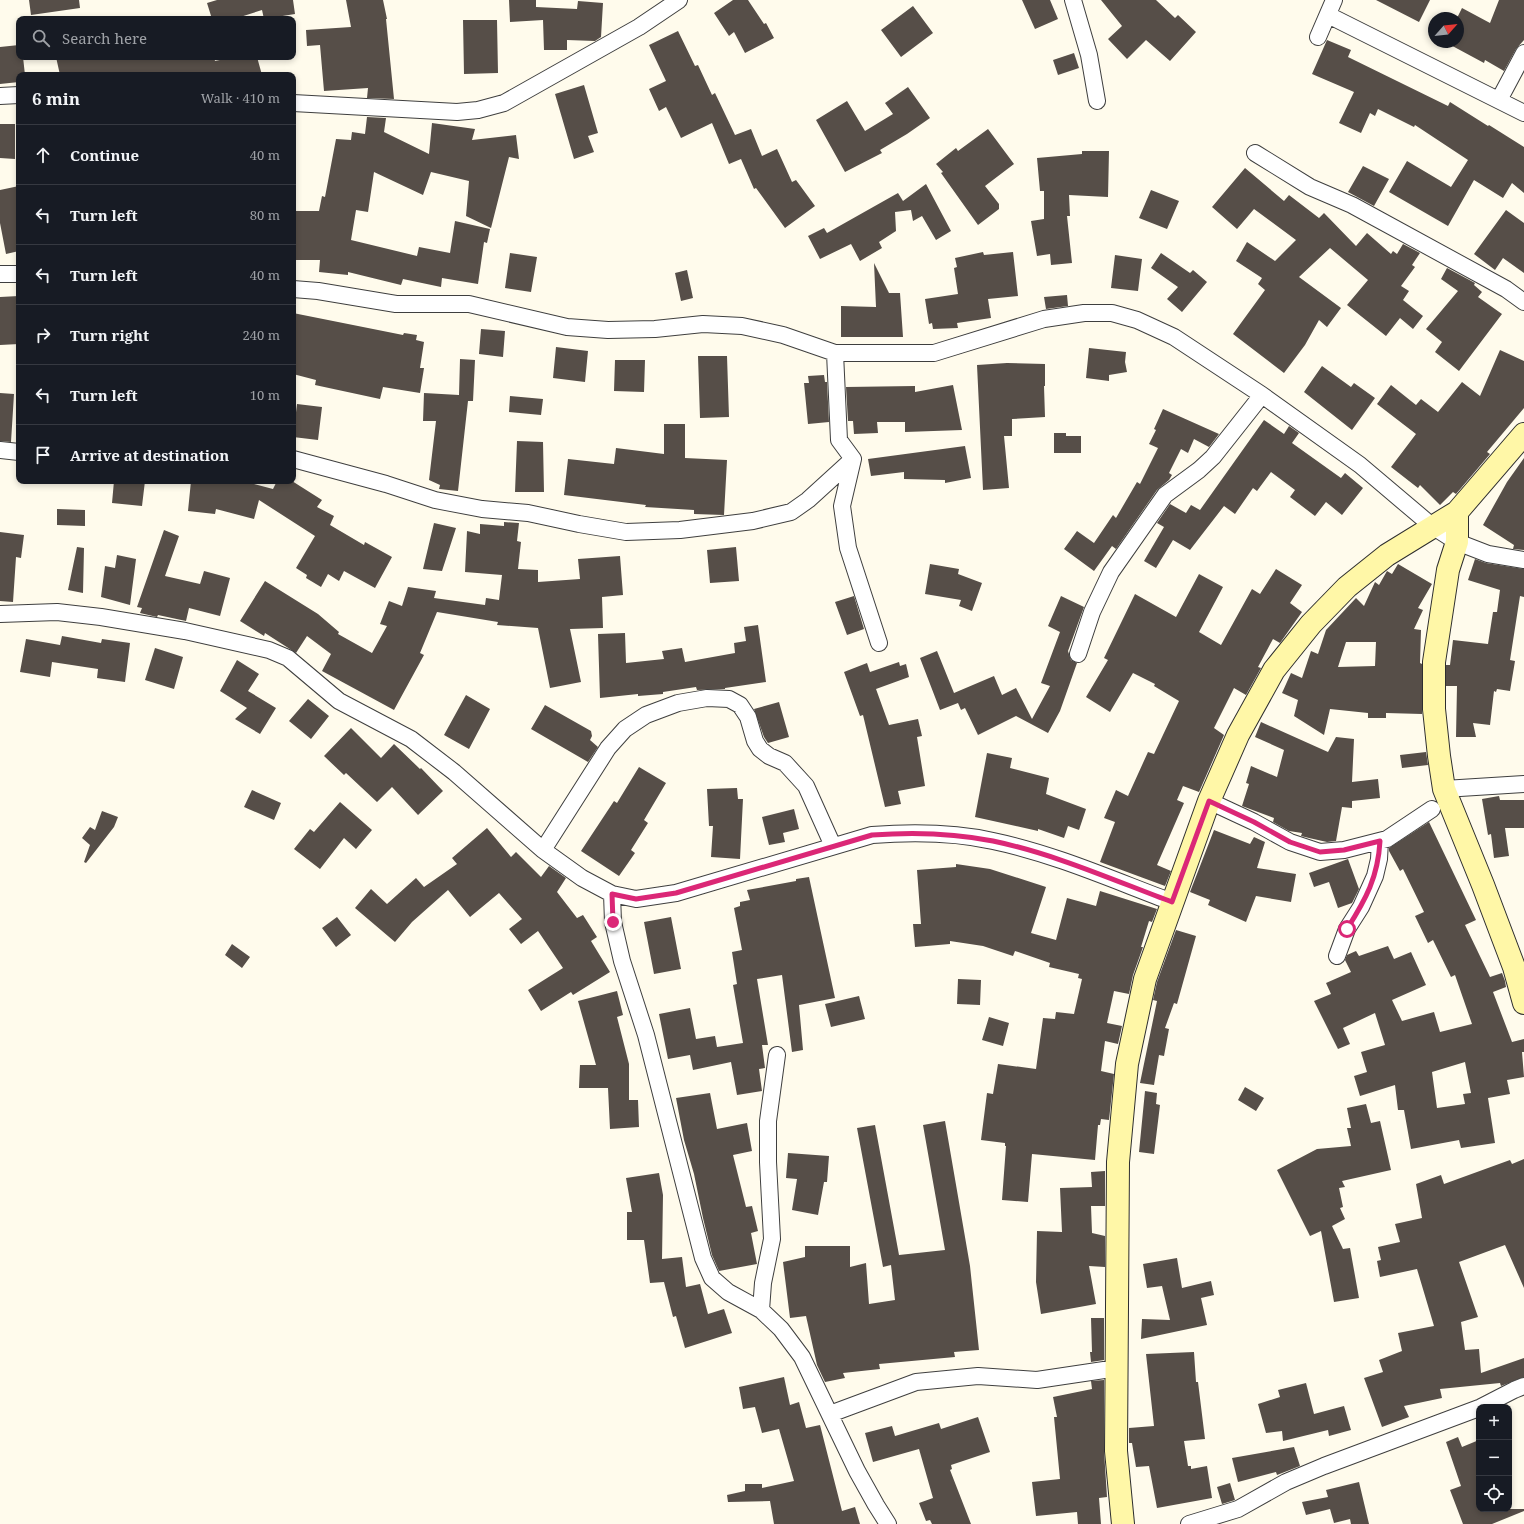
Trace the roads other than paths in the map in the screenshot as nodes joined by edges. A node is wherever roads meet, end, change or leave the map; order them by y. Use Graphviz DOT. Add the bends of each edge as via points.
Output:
graph roads {
  1 [pos="679,0"];
  2 [pos="1073,0"];
  3 [pos="1334,0"];
  4 [pos="1328,16"];
  5 [pos="1318,37"];
  6 [pos="1524,53"];
  7 [pos="16,95"];
  8 [pos="0,96"];
  9 [pos="1499,100"];
  10 [pos="1097,102"];
  11 [pos="296,103"];
  12 [pos="1524,112"];
  13 [pos="1255,153"];
  14 [pos="0,274"];
  15 [pos="16,274"];
  16 [pos="296,289"];
  17 [pos="1524,302"];
  18 [pos="835,353"];
  19 [pos="1262,395"];
  20 [pos="1524,434"];
  21 [pos="0,450"];
  22 [pos="16,452"];
  23 [pos="853,459"];
  24 [pos="296,460"];
  25 [pos="1456,512"];
  26 [pos="1432,526"];
  27 [pos="1457,542"];
  28 [pos="1524,560"];
  29 [pos="0,614"];
  30 [pos="879,644"];
  31 [pos="1078,654"];
  32 [pos="1524,784"];
  33 [pos="1444,789"];
  34 [pos="1209,801"];
  35 [pos="1432,809"];
  36 [pos="1380,841"];
  37 [pos="833,846"];
  38 [pos="543,850"];
  39 [pos="612,894"];
  40 [pos="1172,902"];
  41 [pos="1337,956"];
  42 [pos="1524,1004"];
  43 [pos="778,1055"];
  44 [pos="761,1310"];
  45 [pos="1117,1370"];
  46 [pos="1524,1386"];
  47 [pos="1488,1404"];
  48 [pos="1476,1409"];
  49 [pos="830,1414"];
  50 [pos="888,1524"];
  51 [pos="1123,1524"];
  52 [pos="1189,1524"];
  1 -- 11 [label="street" via="639,27 504,103 457,112"];
  2 -- 10 [label="street" via="1089,55"];
  3 -- 4 [label="street"];
  4 -- 5 [label="street"];
  4 -- 9 [label="street"];
  6 -- 9 [label="street"];
  7 -- 8 [label="street"];
  9 -- 12 [label="street"];
  13 -- 17 [label="street" via="1310,187 1352,205 1494,282"];
  14 -- 15 [label="street"];
  16 -- 18 [label="street" via="396,304 469,304 567,327 608,330 702,324 742,326 783,335"];
  18 -- 19 [label="street" via="934,353 1044,319 1084,313 1112,313 1137,320 1174,337"];
  18 -- 23 [label="street" via="839,440"];
  19 -- 26 [label="street" via="1360,465"];
  19 -- 31 [label="street" via="1213,457 1165,495 1111,572 1092,612"];
  20 -- 25 [label="street"];
  21 -- 22 [label="street"];
  23 -- 24 [label="street" via="791,512 753,521 680,530 626,532 528,513 482,509 436,500"];
  23 -- 30 [label="street" via="842,506 848,548"];
  25 -- 26 [label="street"];
  25 -- 27 [label="street"];
  26 -- 27 [label="street"];
  26 -- 34 [label="street" via="1387,555 1353,583 1311,624 1274,670 1238,735"];
  27 -- 28 [label="street" via="1488,554"];
  27 -- 33 [label="street" via="1448,570 1434,662 1434,709"];
  29 -- 38 [label="street" via="57,612 101,617 185,631 269,650 288,658 339,701 411,739 454,772"];
  32 -- 33 [label="street"];
  33 -- 42 [label="street" via="1508,952"];
  34 -- 36 [label="street" via="1290,842 1320,852 1344,850"];
  34 -- 40 [label="street"];
  35 -- 36 [label="street"];
  36 -- 41 [label="street" via="1375,876 1361,907 1347,929"];
  37 -- 38 [label="street" via="806,786 785,763 760,749 754,741 748,717 740,705 729,699 706,698 678,703 646,715 625,729 608,748"];
  37 -- 39 [label="street" via="676,893 636,899"];
  37 -- 40 [label="street" via="872,835 899,833 941,834 992,841 1037,852"];
  38 -- 39 [label="street" via="582,878"];
  39 -- 44 [label="street" via="613,922 622,961 646,1035 702,1258 712,1278 728,1292"];
  40 -- 45 [label="street" via="1145,980 1127,1064 1118,1162"];
  43 -- 44 [label="street" via="768,1121 772,1239 763,1283"];
  44 -- 49 [label="street" via="781,1329 802,1357"];
  45 -- 49 [label="street" via="1037,1380 978,1376 916,1382"];
  45 -- 51 [label="street" via="1116,1452"];
  46 -- 47 [label="street"];
  48 -- 52 [label="street" via="1324,1466 1286,1482 1238,1509"];
  49 -- 50 [label="street" via="857,1471"];
}
